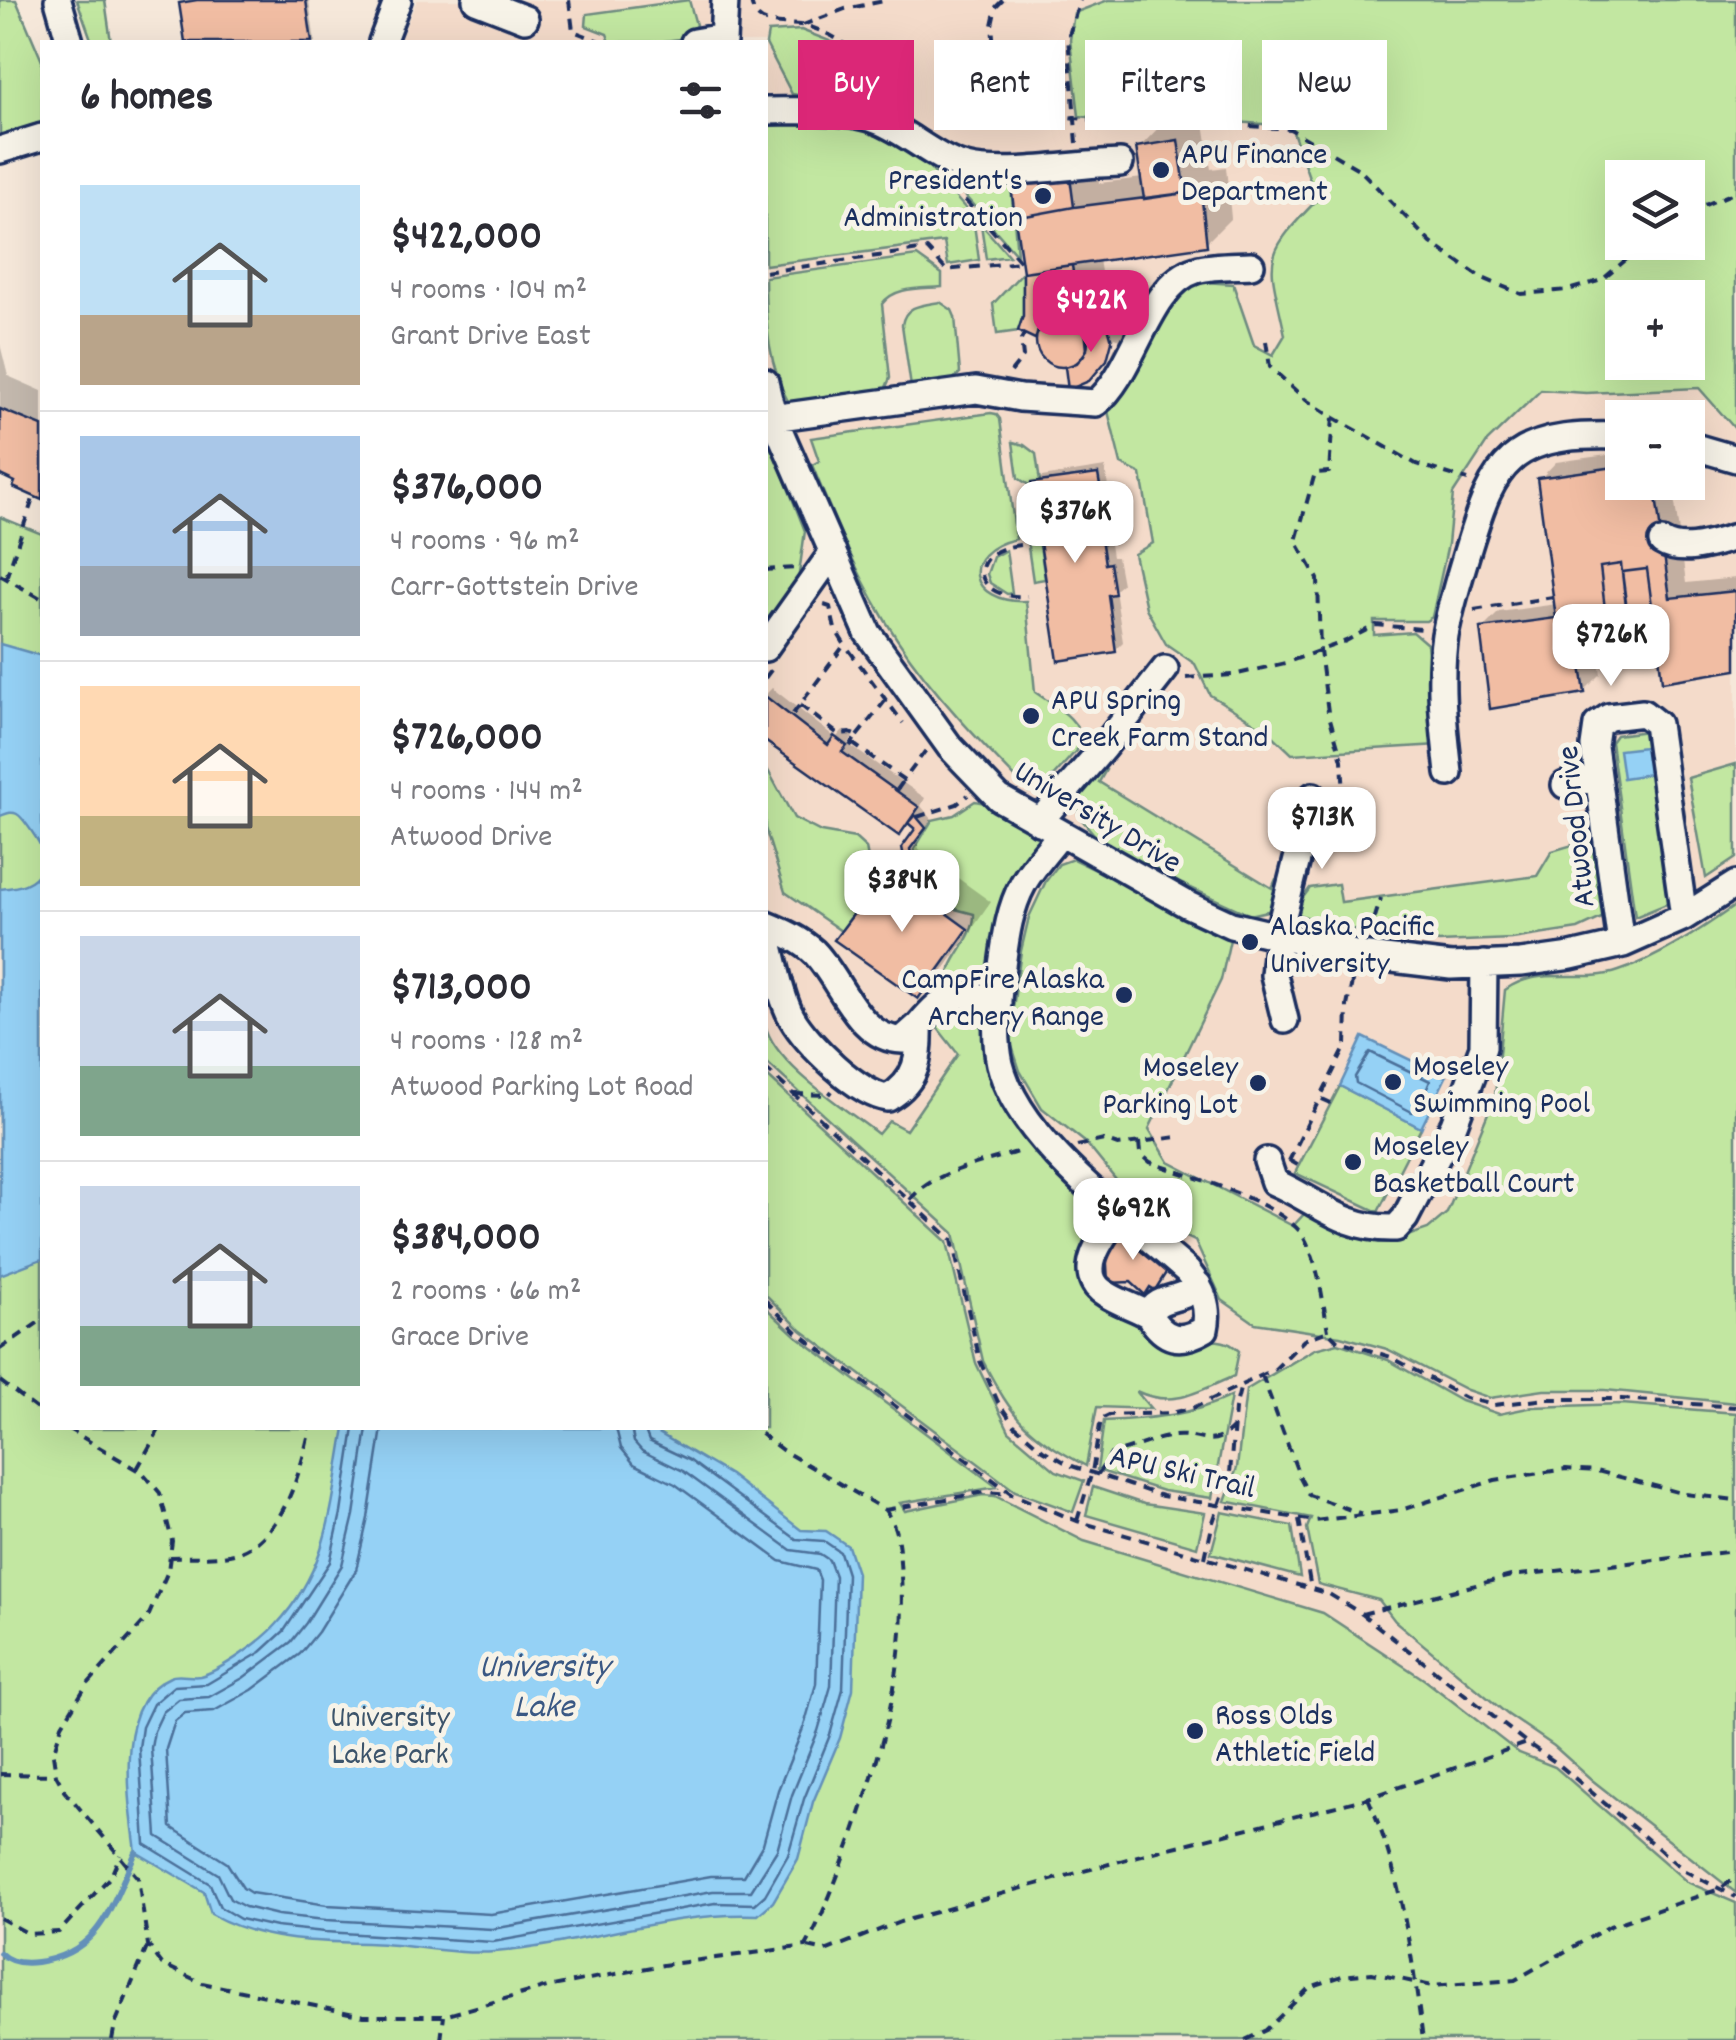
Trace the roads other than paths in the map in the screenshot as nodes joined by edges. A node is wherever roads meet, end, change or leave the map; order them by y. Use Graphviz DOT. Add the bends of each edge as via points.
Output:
graph roads {
  1 [pos="49,0"];
  2 [pos="398,0"];
  3 [pos="476,0"];
  4 [pos="725,0"];
  5 [pos="525,19"];
  6 [pos="64,22"];
  7 [pos="383,40"];
  8 [pos="723,40"];
  9 [pos="768,110"];
  10 [pos="1120,163"];
  11 [pos="1250,265"];
  12 [pos="769,418"];
  13 [pos="1605,436"];
  14 [pos="1705,450"];
  15 [pos="1736,459"];
  16 [pos="1736,537"];
  17 [pos="1662,542"];
  18 [pos="834,552"];
  19 [pos="772,653"];
  20 [pos="1165,669"];
  21 [pos="1449,773"];
  22 [pos="1598,777"];
  23 [pos="1564,784"];
  24 [pos="1313,796"];
  25 [pos="1050,828"];
  26 [pos="1736,884"];
  27 [pos="1684,917"];
  28 [pos="768,927"];
  29 [pos="1278,935"];
  30 [pos="768,936"];
  31 [pos="1621,944"];
  32 [pos="1484,964"];
  33 [pos="998,1003"];
  34 [pos="1285,1020"];
  35 [pos="920,1024"];
  36 [pos="1280,1164"];
  37 [pos="1120,1212"];
  38 [pos="1198,1285"];
  39 [pos="1149,1315"];
  1 -- 6 [label="street"];
  2 -- 7 [label="street"];
  3 -- 5 [label="street"];
  4 -- 8 [label="street"];
  9 -- 10 [label="street" via="875,120 977,170"];
  11 -- 12 [label="street" via="1196,270 1177,280 1096,404 976,390"];
  12 -- 18 [label="street, University Drive"];
  13 -- 21 [label="street" via="1550,441 1515,456 1494,478 1448,623 1443,712"];
  14 -- 15 [label="street"];
  16 -- 17 [label="street" via="1684,547"];
  18 -- 19 [label="street"];
  18 -- 25 [label="street, University Drive" via="868,634 929,720 999,798"];
  20 -- 25 [label="street"];
  22 -- 23 [label="street"];
  22 -- 27 [label="street, Atwood Drive" via="1597,724 1643,713 1652,718 1660,734"];
  22 -- 31 [label="street, Atwood Drive"];
  24 -- 29 [label="street"];
  25 -- 29 [label="street, University Drive" via="1188,906"];
  25 -- 33 [label="street" via="1012,912"];
  26 -- 27 [label="street, University Drive"];
  27 -- 31 [label="street, University Drive"];
  28 -- 35 [label="street" via="813,951 875,1031 902,1040"];
  29 -- 32 [label="street, University Drive" via="1358,955"];
  29 -- 34 [label="street" via="1274,975"];
  30 -- 35 [label="street" via="791,1017 818,1050 873,1095 888,1098 912,1079"];
  31 -- 32 [label="street, University Drive"];
  32 -- 36 [label="street" via="1484,1047 1472,1085 1396,1228 1328,1214 1274,1182"];
  33 -- 35 [label="street" via="947,996"];
  33 -- 37 [label="street" via="1000,1064 1020,1108 1082,1182"];
  37 -- 38 [label="street"];
  37 -- 39 [label="street" via="1097,1244 1090,1272 1104,1294"];
  38 -- 39 [label="street" via="1155,1304"];
  38 -- 39 [label="street" via="1208,1315 1205,1330 1172,1339"];
}
